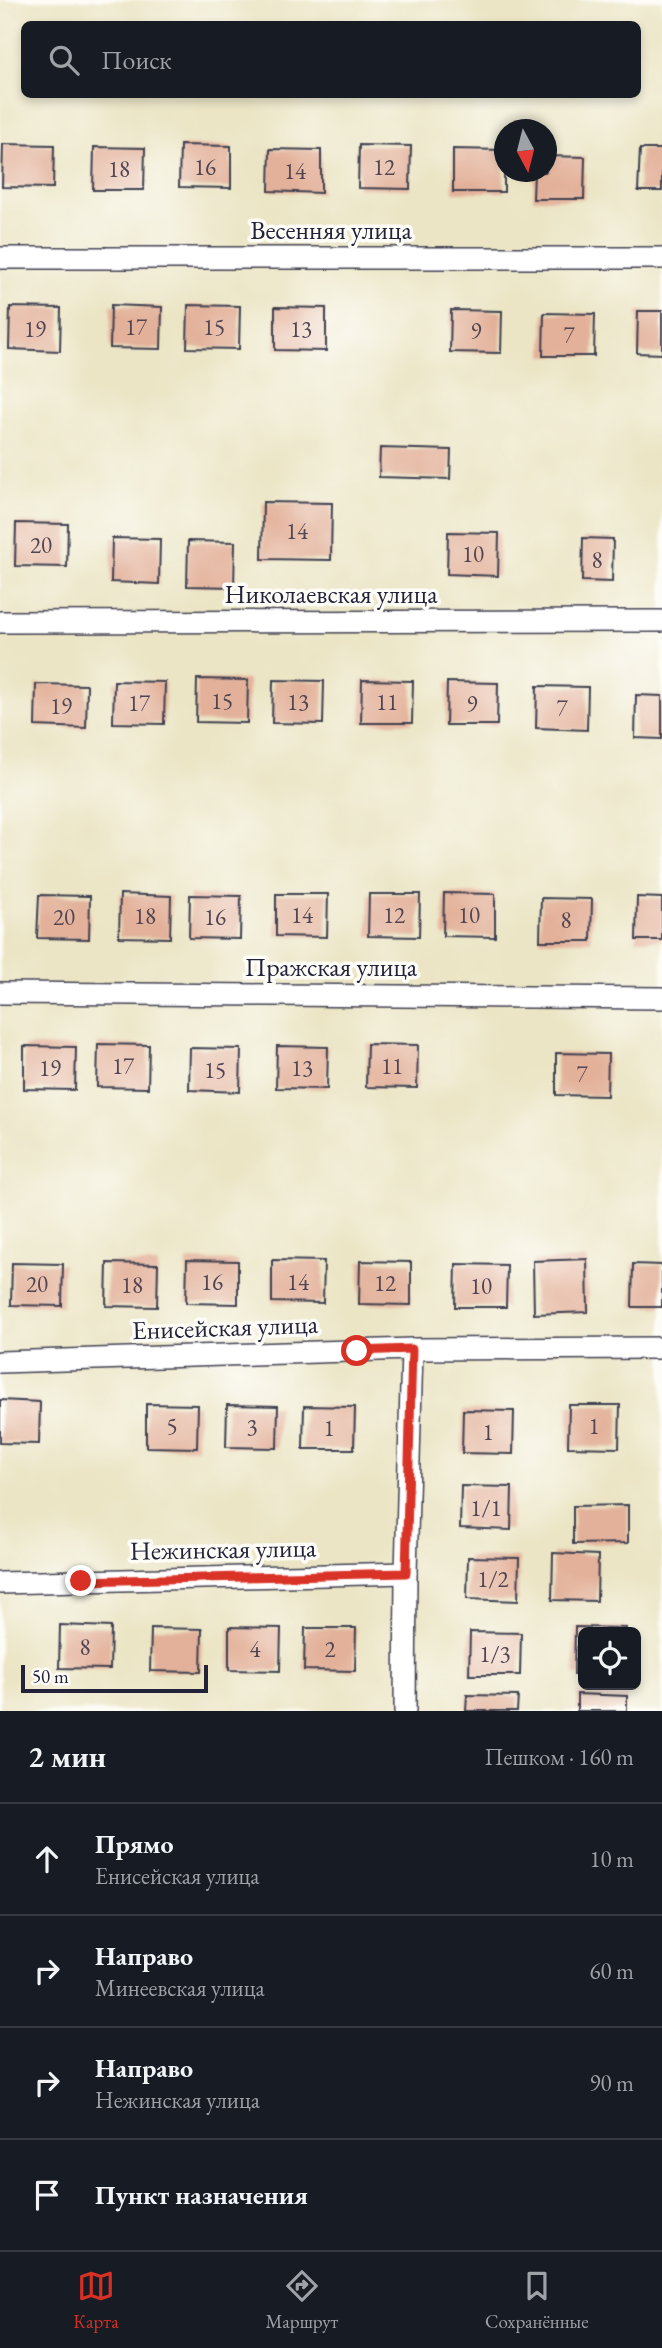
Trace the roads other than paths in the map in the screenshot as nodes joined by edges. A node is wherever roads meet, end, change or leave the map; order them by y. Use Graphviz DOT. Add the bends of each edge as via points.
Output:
graph roads {
  1 [pos="0,258"];
  2 [pos="662,258"];
  3 [pos="662,621"];
  4 [pos="0,622"];
  5 [pos="0,993"];
  6 [pos="662,998"];
  7 [pos="662,1348"];
  8 [pos="412,1349"];
  9 [pos="0,1362"];
  10 [pos="406,1573"];
  11 [pos="0,1583"];
  12 [pos="405,1711"];
  1 -- 2 [label="street, Весенняя улица"];
  3 -- 4 [label="street, Николаевская улица"];
  5 -- 6 [label="street, Пражская улица"];
  7 -- 8 [label="street, Енисейская улица"];
  8 -- 9 [label="street, Енисейская улица"];
  8 -- 10 [label="street"];
  10 -- 11 [label="street, Нежинская улица"];
  10 -- 12 [label="street"];
}
